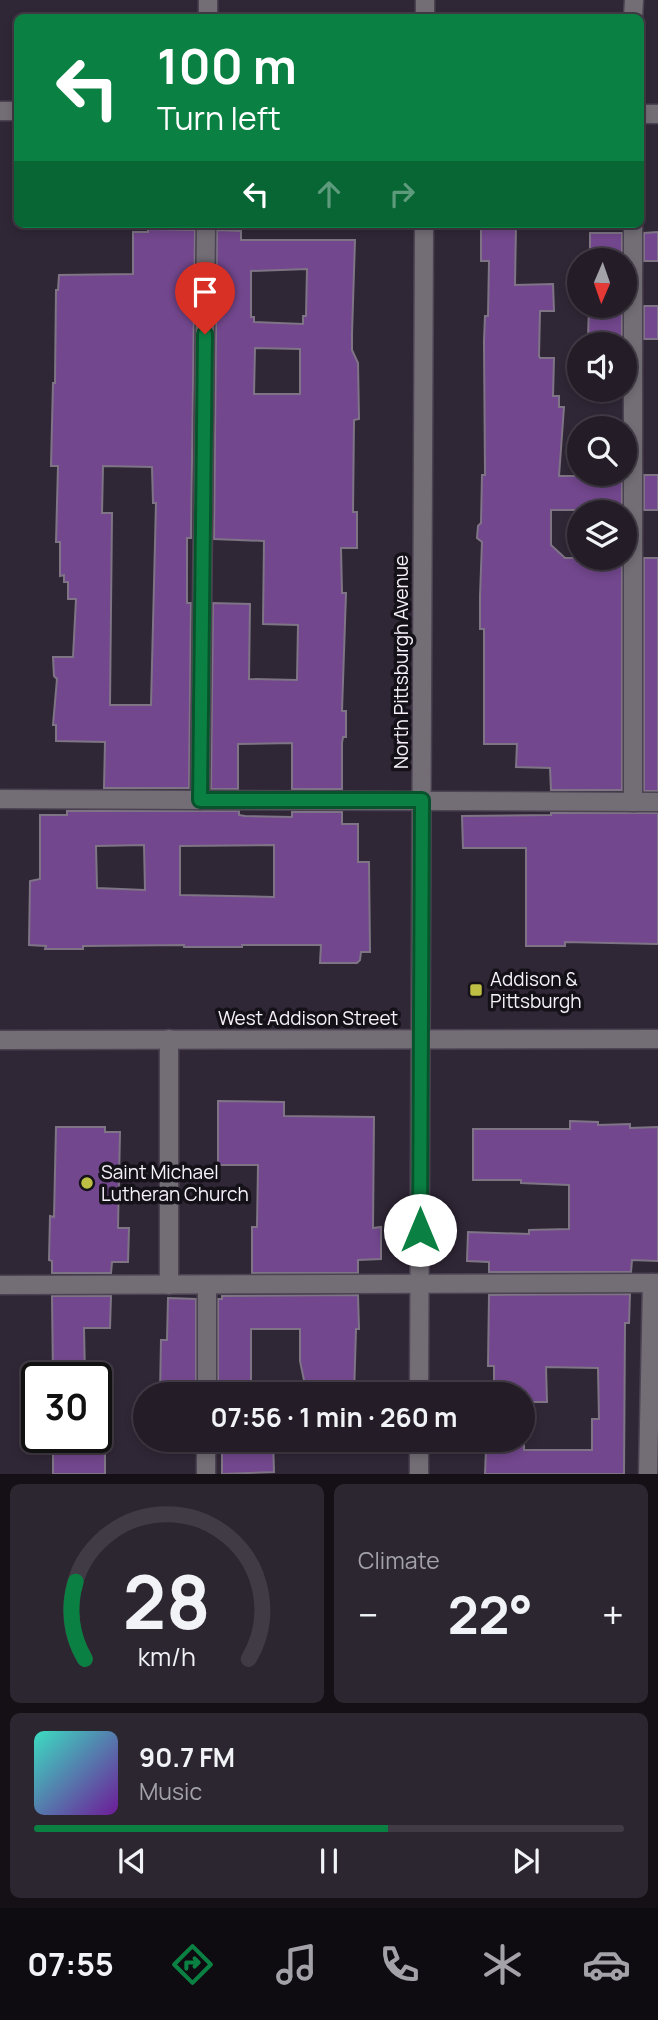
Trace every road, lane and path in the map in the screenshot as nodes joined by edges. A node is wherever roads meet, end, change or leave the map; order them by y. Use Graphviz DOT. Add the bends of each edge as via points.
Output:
graph roads {
  1 [pos="206,228"];
  2 [pos="424,228"];
  3 [pos="633,228"];
  4 [pos="0,799"];
  5 [pos="200,800"];
  6 [pos="422,800"];
  7 [pos="633,802"];
  8 [pos="658,802"];
  9 [pos="421,1039"];
  10 [pos="658,1039"];
  11 [pos="0,1040"];
  12 [pos="169,1040"];
  13 [pos="655,1283"];
  14 [pos="420,1284"];
  15 [pos="0,1285"];
  16 [pos="169,1285"];
  17 [pos="207,1285"];
  18 [pos="207,1382"];
  19 [pos="419,1382"];
  20 [pos="206,1452"];
  21 [pos="419,1452"];
  22 [pos="206,1474"];
  23 [pos="419,1474"];
  24 [pos="648,1474"];
  1 -- 5 [label="street"];
  2 -- 6 [label="street, North Pittsburgh Avenue"];
  3 -- 7 [label="street"];
  4 -- 5 [label="street"];
  5 -- 6 [label="street"];
  6 -- 7 [label="street"];
  6 -- 9 [label="street, North Pittsburgh Avenue"];
  7 -- 8 [label="street"];
  9 -- 10 [label="street, West Addison Street"];
  9 -- 12 [label="street, West Addison Street"];
  9 -- 14 [label="street, North Pittsburgh Avenue"];
  11 -- 12 [label="street, West Addison Street"];
  12 -- 16 [label="street"];
  13 -- 14 [label="street"];
  13 -- 24 [label="street"];
  14 -- 17 [label="street"];
  14 -- 19 [label="street, North Pittsburgh Avenue"];
  15 -- 16 [label="street"];
  16 -- 17 [label="street"];
  17 -- 18 [label="street"];
  20 -- 22 [label="street"];
  21 -- 23 [label="street"];
}
